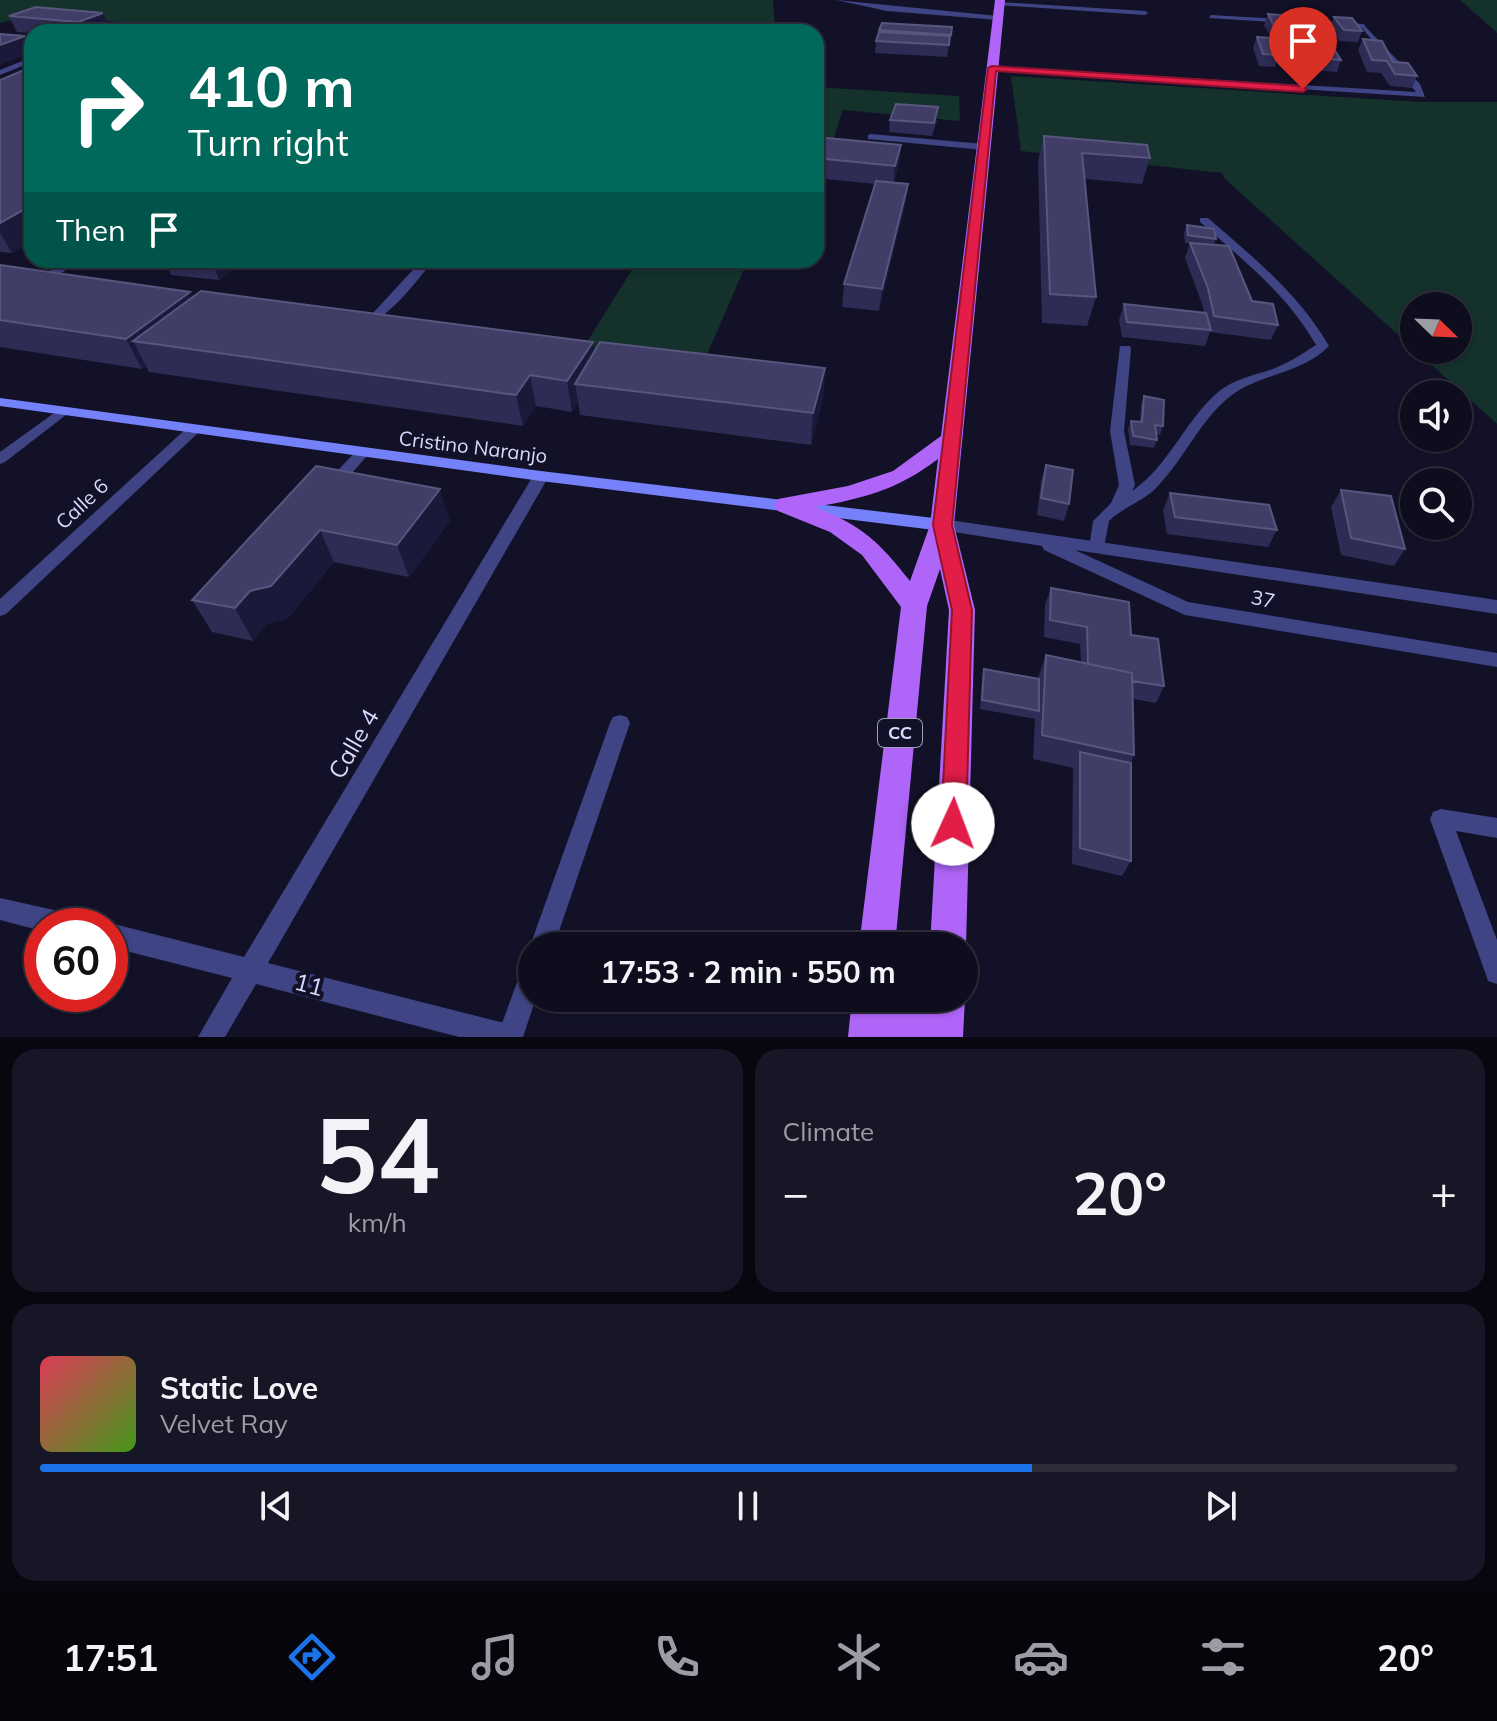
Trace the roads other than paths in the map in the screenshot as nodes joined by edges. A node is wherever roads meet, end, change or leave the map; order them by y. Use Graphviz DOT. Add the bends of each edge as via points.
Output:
graph roads {
  1 [pos="839,0"];
  2 [pos="1000,2"];
  3 [pos="1145,13"];
  4 [pos="1211,17"];
  5 [pos="998,18"];
  6 [pos="0,42"];
  7 [pos="24,44"];
  8 [pos="24,62"];
  9 [pos="992,68"];
  10 [pos="0,73"];
  11 [pos="871,137"];
  12 [pos="984,147"];
  13 [pos="1204,220"];
  14 [pos="60,268"];
  15 [pos="421,268"];
  16 [pos="52,287"];
  17 [pos="352,325"];
  18 [pos="1125,349"];
  19 [pos="0,402"];
  20 [pos="61,412"];
  21 [pos="193,430"];
  22 [pos="952,438"];
  23 [pos="362,453"];
  24 [pos="0,459"];
  25 [pos="541,476"];
  26 [pos="321,498"];
  27 [pos="786,505"];
  28 [pos="1118,505"];
  29 [pos="942,525"];
  30 [pos="1034,539"];
  31 [pos="1097,548"];
  32 [pos="914,606"];
  33 [pos="1497,607"];
  34 [pos="0,609"];
  35 [pos="1497,660"];
  36 [pos="620,723"];
  37 [pos="1497,828"];
  38 [pos="0,909"];
  39 [pos="24,915"];
  40 [pos="547,932"];
  41 [pos="879,932"];
  42 [pos="949,932"];
  43 [pos="128,939"];
  44 [pos="252,970"];
  45 [pos="1497,972"];
  46 [pos="518,1012"];
  47 [pos="869,1017"];
  48 [pos="949,1026"];
  49 [pos="211,1037"];
  50 [pos="509,1037"];
  1 -- 5 [label="street"];
  2 -- 3 [label="street"];
  2 -- 5 [label="main road, CC"];
  4 -- 9 [label="street" via="1363,26 1423,93"];
  5 -- 9 [label="main road, CC"];
  6 -- 7 [label="street"];
  8 -- 10 [label="street"];
  9 -- 12 [label="main road, CC"];
  11 -- 12 [label="street"];
  12 -- 22 [label="main road, CC"];
  13 -- 28 [label="street" via="1292,302 1323,346 1304,360 1239,384 1193,427 1146,489"];
  14 -- 16 [label="street" via="30,284"];
  15 -- 17 [label="street" via="377,316"];
  18 -- 28 [label="street" via="1117,431 1127,485"];
  19 -- 20 [label="street, Cristino Naranjo"];
  20 -- 21 [label="street, Cristino Naranjo"];
  20 -- 24 [label="street"];
  21 -- 23 [label="street, Cristino Naranjo"];
  21 -- 34 [label="street, Calle 6"];
  22 -- 27 [label="main road" via="901,476 851,493"];
  22 -- 29 [label="main road, CC"];
  23 -- 25 [label="street, Cristino Naranjo"];
  23 -- 26 [label="street"];
  25 -- 27 [label="street, Cristino Naranjo"];
  25 -- 44 [label="street, Calle 4"];
  27 -- 29 [label="street, Cristino Naranjo"];
  27 -- 32 [label="main road" via="839,526 871,549"];
  28 -- 31 [label="street" via="1101,521"];
  29 -- 30 [label="street, 37"];
  29 -- 32 [label="main road, CC"];
  29 -- 42 [label="main road, CC" via="962,610"];
  30 -- 31 [label="street, 37"];
  30 -- 35 [label="street, 37" via="1185,608"];
  31 -- 33 [label="street, 37"];
  32 -- 41 [label="main road, CC"];
  36 -- 40 [label="street"];
  37 -- 45 [label="street" via="1441,819"];
  38 -- 39 [label="street"];
  43 -- 44 [label="street, 11"];
  44 -- 49 [label="street, Calle 4"];
  44 -- 50 [label="street, 11"];
  46 -- 50 [label="street"];
  47 -- 48 [label="main road"];
}
